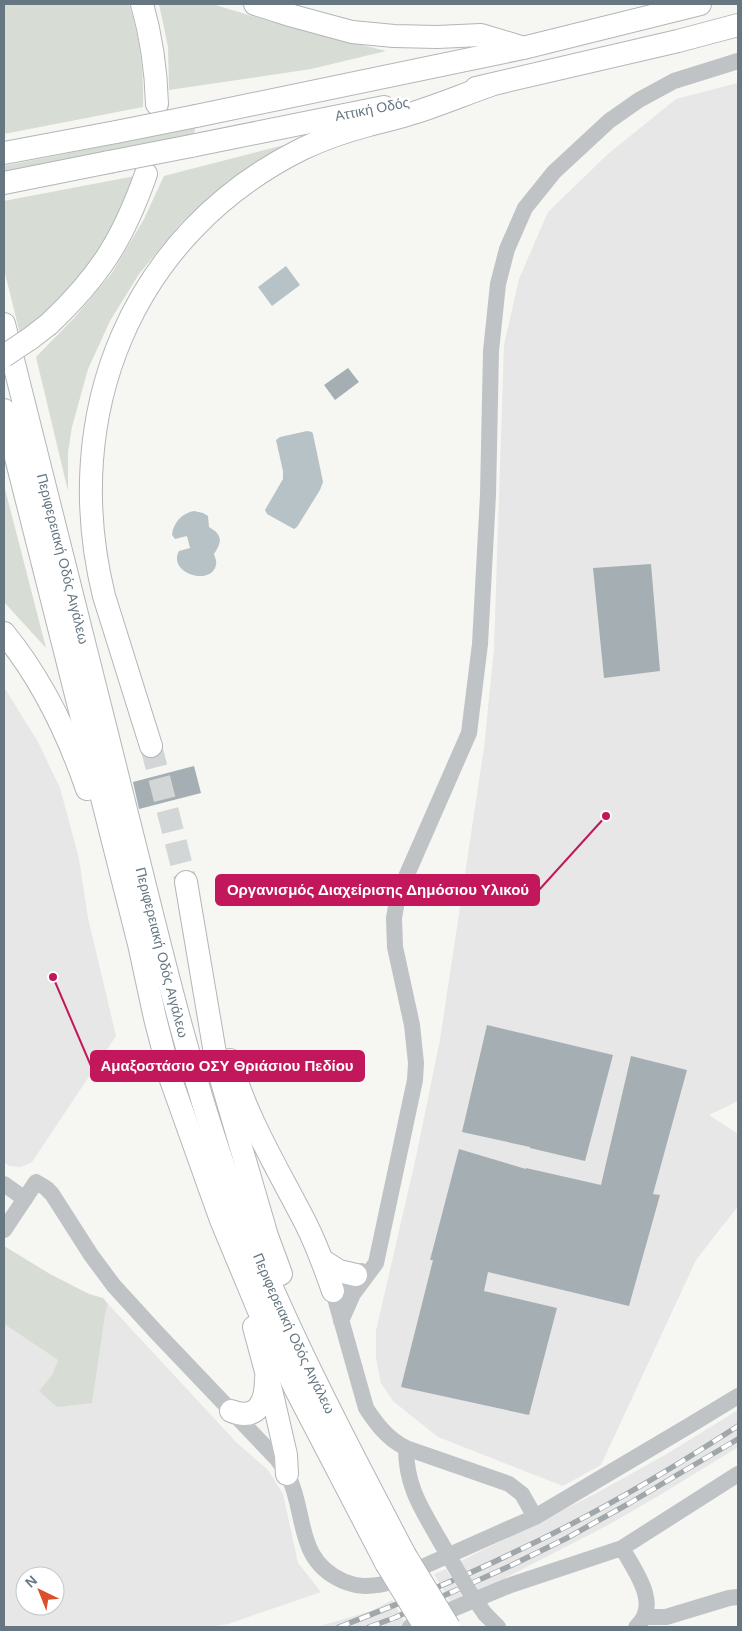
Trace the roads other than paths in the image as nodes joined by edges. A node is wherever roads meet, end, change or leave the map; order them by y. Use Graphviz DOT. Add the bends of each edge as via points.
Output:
graph roads {
  1 [pos="142,4"];
  2 [pos="255,4"];
  3 [pos="700,4"];
  4 [pos="284,10"];
  5 [pos="738,25"];
  6 [pos="522,48"];
  7 [pos="738,61"];
  8 [pos="491,85"];
  9 [pos="157,104"];
  10 [pos="4,153"];
  11 [pos="146,174"];
  12 [pos="7,183"];
  13 [pos="4,324"];
  14 [pos="4,356"];
  15 [pos="4,410"];
  16 [pos="4,633"];
  17 [pos="151,746"];
  18 [pos="186,882"];
  19 [pos="193,918"];
  20 [pos="139,944"];
  21 [pos="198,1153"];
  22 [pos="4,1184"];
  23 [pos="25,1198"];
  24 [pos="4,1230"];
  25 [pos="322,1260"];
  26 [pos="376,1263"];
  27 [pos="356,1275"];
  28 [pos="333,1291"];
  29 [pos="342,1321"];
  30 [pos="265,1368"];
  31 [pos="738,1396"];
  32 [pos="231,1411"];
  33 [pos="333,1418"];
  34 [pos="406,1448"];
  35 [pos="288,1474"];
  36 [pos="738,1474"];
  37 [pos="535,1517"];
  38 [pos="622,1548"];
  39 [pos="396,1559"];
  40 [pos="738,1597"];
  41 [pos="640,1622"];
  42 [pos="410,1627"];
  43 [pos="425,1627"];
  44 [pos="449,1627"];
  45 [pos="498,1627"];
  1 -- 9 [label="highway" via="156,70"];
  2 -- 4 [label="highway"];
  3 -- 6 [label="highway, Αττική Οδός"];
  4 -- 6 [label="highway" via="352,32 437,37 481,35"];
  5 -- 8 [label="highway, Αττική Οδός"];
  6 -- 10 [label="highway, Αττική Οδός, bridge"];
  7 -- 26 [label="street" via="674,81 609,120 554,172 525,208 507,249 498,284 491,351 480,644 470,733 398,895 394,918 395,947 412,1025 416,1063 412,1098"];
  8 -- 12 [label="highway, Αττική Οδός, bridge"];
  8 -- 17 [label="highway" via="412,114 333,136 269,168 238,189 195,226 153,278 123,332 99,404 90,477 92,520 104,596"];
  11 -- 14 [label="highway, bridge" via="134,208 99,271 50,324"];
  13 -- 33 [label="highway, Περιφερειακή Οδός Αιγάλεω" via="161,948 215,1141 280,1308"];
  15 -- 20 [label="highway, Περιφερειακή Οδός Αιγάλεω"];
  16 -- 20 [label="highway" via="39,685 71,749 96,816 125,914"];
  18 -- 19 [label="highway"];
  19 -- 25 [label="highway" via="240,1089"];
  19 -- 33 [label="highway" via="217,1065 267,1236 319,1366"];
  20 -- 21 [label="highway, Περιφερειακή Οδός Αιγάλεω" via="171,1080"];
  21 -- 30 [label="highway" via="203,1194 255,1330"];
  21 -- 39 [label="highway, Περιφερειακή Οδός Αιγάλεω" via="221,1220 296,1390"];
  22 -- 23 [label="street"];
  23 -- 24 [label="street"];
  23 -- 32 [label="street" via="36,1182 52,1194 114,1286"];
  25 -- 27 [label="highway" via="339,1271"];
  25 -- 28 [label="highway"];
  26 -- 27 [label="street"];
  26 -- 29 [label="street" via="353,1294"];
  27 -- 28 [label="street"];
  28 -- 29 [label="street"];
  29 -- 34 [label="street" via="366,1408 381,1429"];
  30 -- 32 [label="highway" via="263,1403 249,1414"];
  30 -- 35 [label="highway"];
  31 -- 37 [label="street"];
  32 -- 35 [label="street"];
  33 -- 39 [label="highway, Περιφερειακή Οδός Αιγάλεω"];
  34 -- 37 [label="street" via="509,1484 522,1494"];
  34 -- 45 [label="street, bridge" via="410,1482 420,1505 469,1592"];
  35 -- 37 [label="street" via="305,1540 316,1562 335,1577 358,1587 384,1584"];
  36 -- 38 [label="street"];
  38 -- 41 [label="street" via="647,1598 647,1608"];
  38 -- 42 [label="street" via="508,1586"];
  39 -- 43 [label="highway, Περιφερειακή Οδός Αιγάλεω, bridge"];
  39 -- 44 [label="highway, Περιφερειακή Οδός Αιγάλεω, bridge"];
  40 -- 41 [label="street" via="666,1618"];
}
